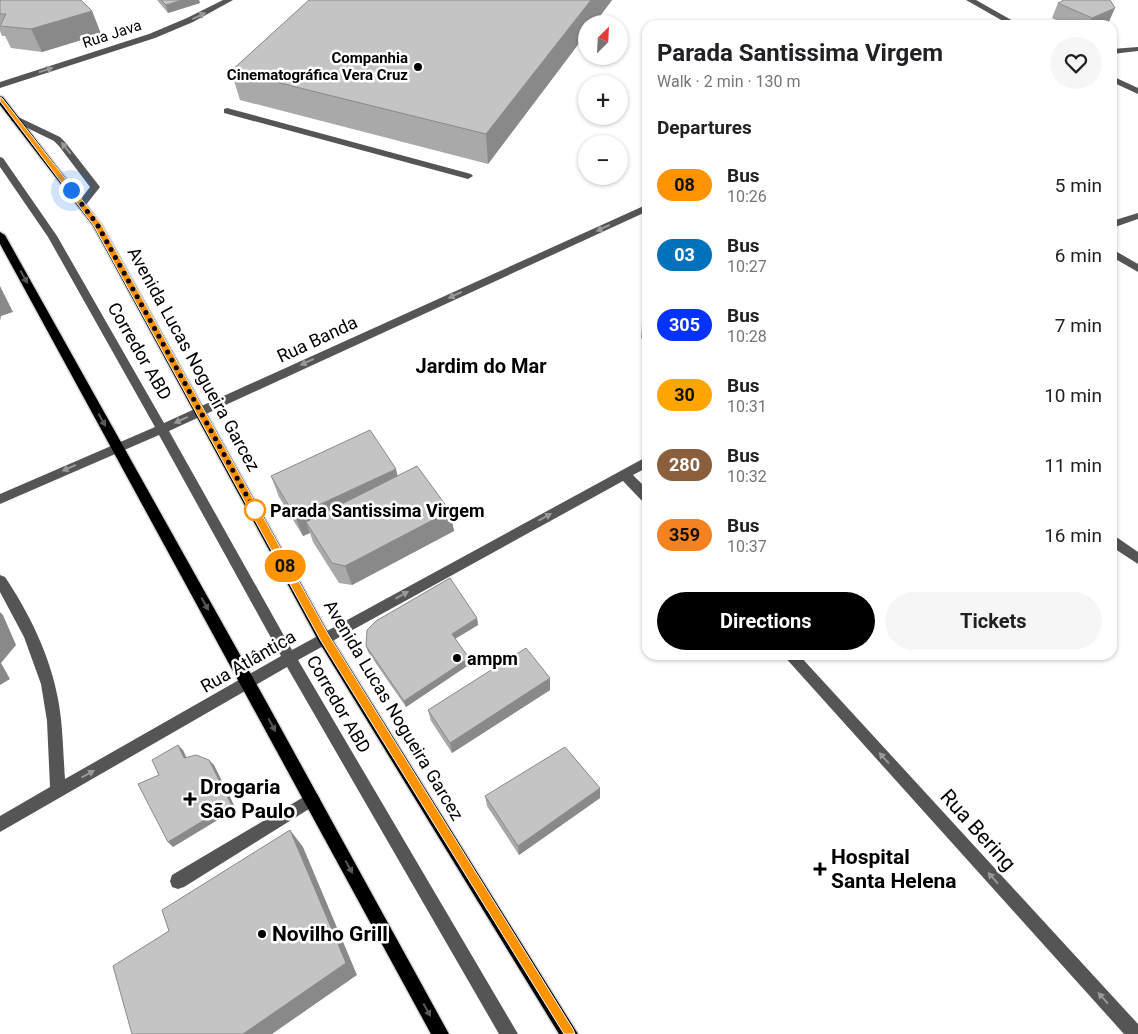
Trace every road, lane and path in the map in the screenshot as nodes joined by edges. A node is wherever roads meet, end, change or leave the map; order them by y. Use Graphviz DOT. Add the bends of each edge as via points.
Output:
graph roads {
  1 [pos="229,0"];
  2 [pos="970,0"];
  3 [pos="1007,20"];
  4 [pos="1138,49"];
  5 [pos="1117,51"];
  6 [pos="1117,80"];
  7 [pos="0,85"];
  8 [pos="1138,91"];
  9 [pos="0,99"];
  10 [pos="226,111"];
  11 [pos="14,118"];
  12 [pos="0,160"];
  13 [pos="468,176"];
  14 [pos="82,204"];
  15 [pos="642,210"];
  16 [pos="1138,216"];
  17 [pos="1117,223"];
  18 [pos="0,235"];
  19 [pos="1117,255"];
  20 [pos="1138,268"];
  21 [pos="200,411"];
  22 [pos="162,429"];
  23 [pos="118,447"];
  24 [pos="642,464"];
  25 [pos="624,474"];
  26 [pos="642,493"];
  27 [pos="0,499"];
  28 [pos="1117,543"];
  29 [pos="1138,559"];
  30 [pos="0,581"];
  31 [pos="324,638"];
  32 [pos="289,658"];
  33 [pos="795,660"];
  34 [pos="248,682"];
  35 [pos="58,791"];
  36 [pos="312,799"];
  37 [pos="0,824"];
  38 [pos="178,880"];
  39 [pos="440,1034"];
  40 [pos="509,1034"];
  41 [pos="569,1034"];
  42 [pos="1136,1034"];
  7 -- 1 [label="street, Rua Java, one-way" via="152,36"];
  2 -- 3 [label="street"];
  4 -- 5 [label="street"];
  6 -- 8 [label="street"];
  9 -- 11 [label="main road, Avenida Lucas Nogueira Garcez"];
  10 -- 13 [label="street"];
  11 -- 14 [label="main road, Avenida Lucas Nogueira Garcez"];
  14 -- 11 [label="street, one-way" via="95,187 62,144"];
  12 -- 22 [label="street, Corredor ABD" via="52,236"];
  14 -- 21 [label="main road, Avenida Lucas Nogueira Garcez" via="97,224"];
  15 -- 21 [label="street, Rua Banda, one-way"];
  16 -- 17 [label="street"];
  18 -- 23 [label="main road, one-way"];
  19 -- 20 [label="street"];
  21 -- 22 [label="street, Rua Banda, one-way"];
  21 -- 31 [label="main road, Avenida Lucas Nogueira Garcez"];
  22 -- 23 [label="street, Rua Banda"];
  22 -- 32 [label="street, Corredor ABD"];
  23 -- 27 [label="street, Rua Banda, one-way"];
  23 -- 34 [label="main road, one-way"];
  24 -- 25 [label="street, Rua Atlântica"];
  25 -- 26 [label="street"];
  31 -- 25 [label="street, Rua Atlântica, one-way"];
  28 -- 29 [label="street"];
  30 -- 35 [label="street" via="16,605 51,698"];
  31 -- 32 [label="street, Rua Atlântica"];
  31 -- 41 [label="main road, Avenida Lucas Nogueira Garcez"];
  32 -- 34 [label="street, Rua Atlântica"];
  32 -- 40 [label="street, Corredor ABD"];
  42 -- 33 [label="street, Rua Bering, one-way"];
  35 -- 34 [label="street, Rua Atlântica, one-way"];
  34 -- 36 [label="main road, one-way"];
  35 -- 37 [label="street, Rua Atlântica"];
  36 -- 38 [label="street"];
  36 -- 39 [label="main road, one-way"];
}
